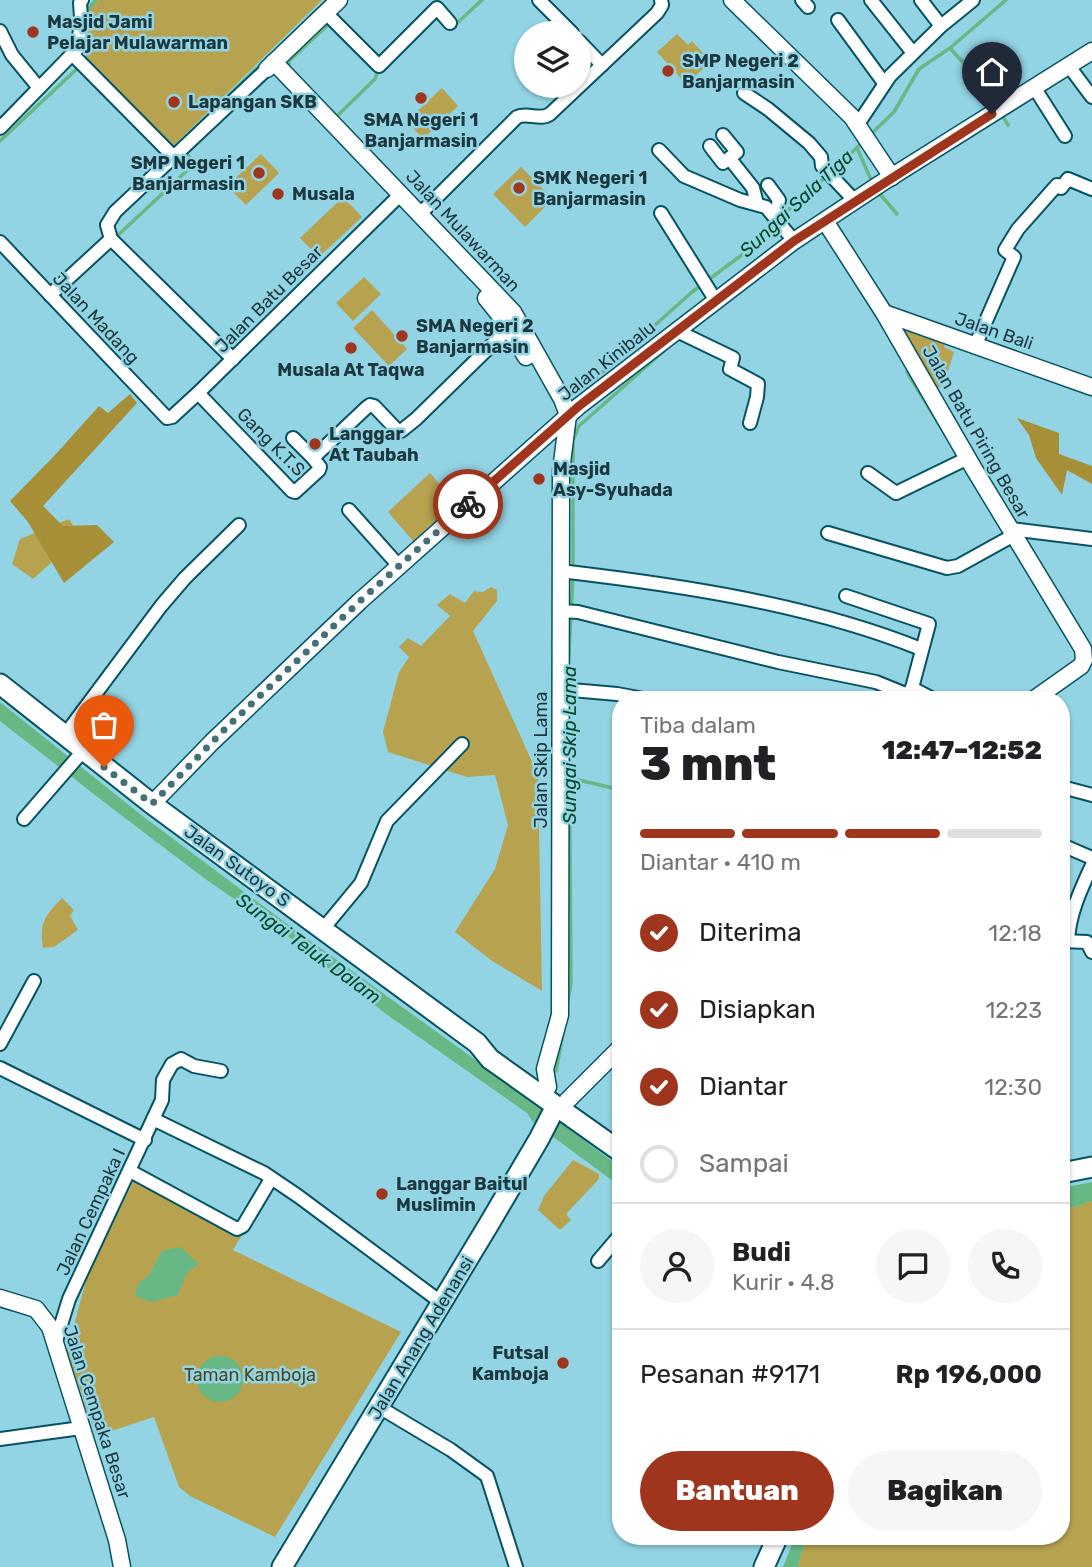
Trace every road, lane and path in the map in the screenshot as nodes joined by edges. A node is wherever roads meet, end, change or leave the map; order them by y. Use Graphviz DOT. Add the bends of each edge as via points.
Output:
graph roads {
  1 [pos="82,0"];
  2 [pos="339,0"];
  3 [pos="540,0"];
  4 [pos="661,0"];
  5 [pos="732,0"];
  6 [pos="871,0"];
  7 [pos="921,0"];
  8 [pos="973,0"];
  9 [pos="326,13"];
  10 [pos="838,20"];
  11 [pos="560,21"];
  12 [pos="450,23"];
  13 [pos="942,26"];
  14 [pos="0,31"];
  15 [pos="1092,51"];
  16 [pos="913,53"];
  17 [pos="591,54"];
  18 [pos="73,55"];
  19 [pos="602,65"];
  20 [pos="1068,65"];
  21 [pos="270,66"];
  22 [pos="884,83"];
  23 [pos="1034,87"];
  24 [pos="39,88"];
  25 [pos="744,93"];
  26 [pos="1092,97"];
  27 [pos="0,128"];
  28 [pos="864,133"];
  29 [pos="723,135"];
  30 [pos="1065,136"];
  31 [pos="710,146"];
  32 [pos="659,150"];
  33 [pos="175,158"];
  34 [pos="730,159"];
  35 [pos="881,183"];
  36 [pos="768,185"];
  37 [pos="1092,189"];
  38 [pos="397,197"];
  39 [pos="854,201"];
  40 [pos="757,204"];
  41 [pos="661,213"];
  42 [pos="420,214"];
  43 [pos="778,220"];
  44 [pos="825,221"];
  45 [pos="111,239"];
  46 [pos="794,241"];
  47 [pos="0,242"];
  48 [pos="50,295"];
  49 [pos="713,295"];
  50 [pos="501,307"];
  51 [pos="884,313"];
  52 [pos="509,328"];
  53 [pos="677,331"];
  54 [pos="975,346"];
  55 [pos="233,359"];
  56 [pos="1092,387"];
  57 [pos="198,393"];
  58 [pos="167,418"];
  59 [pos="565,423"];
  60 [pos="750,423"];
  61 [pos="293,438"];
  62 [pos="313,458"];
  63 [pos="961,461"];
  64 [pos="868,473"];
  65 [pos="349,510"];
  66 [pos="239,525"];
  67 [pos="828,533"];
  68 [pos="1009,536"];
  69 [pos="1092,539"];
  70 [pos="399,566"];
  71 [pos="567,572"];
  72 [pos="846,596"];
  73 [pos="561,610"];
  74 [pos="921,649"];
  75 [pos="0,684"];
  76 [pos="912,688"];
  77 [pos="567,689"];
  78 [pos="898,691"];
  79 [pos="910,691"];
  80 [pos="918,691"];
  81 [pos="1046,691"];
  82 [pos="612,695"];
  83 [pos="64,736"];
  84 [pos="462,744"];
  85 [pos="80,755"];
  86 [pos="1070,789"];
  87 [pos="1092,795"];
  88 [pos="152,804"];
  89 [pos="24,819"];
  90 [pos="1070,848"];
  91 [pos="1092,858"];
  92 [pos="1092,865"];
  93 [pos="1070,922"];
  94 [pos="323,929"];
  95 [pos="1070,941"];
  96 [pos="1092,952"];
  97 [pos="34,981"];
  98 [pos="477,1043"];
  99 [pos="0,1044"];
  100 [pos="612,1056"];
  101 [pos="0,1068"];
  102 [pos="221,1072"];
  103 [pos="548,1087"];
  104 [pos="558,1107"];
  105 [pos="153,1119"];
  106 [pos="612,1136"];
  107 [pos="145,1140"];
  108 [pos="612,1146"];
  109 [pos="1092,1167"];
  110 [pos="130,1171"];
  111 [pos="1070,1171"];
  112 [pos="271,1179"];
  113 [pos="612,1245"];
  114 [pos="598,1261"];
  115 [pos="0,1298"];
  116 [pos="442,1303"];
  117 [pos="56,1341"];
  118 [pos="379,1407"];
  119 [pos="81,1428"];
  120 [pos="0,1439"];
  121 [pos="774,1545"];
  122 [pos="281,1564"];
  123 [pos="122,1567"];
  124 [pos="516,1567"];
  125 [pos="764,1567"];
  1 -- 18 [label="street"];
  2 -- 9 [label="street"];
  3 -- 11 [label="street"];
  4 -- 19 [label="street" via="657,13"];
  5 -- 28 [label="street"];
  6 -- 16 [label="street"];
  7 -- 13 [label="street"];
  8 -- 13 [label="street"];
  9 -- 12 [label="street" via="379,66 437,8"];
  9 -- 21 [label="street"];
  10 -- 22 [label="street"];
  13 -- 16 [label="street"];
  14 -- 24 [label="street" via="12,55"];
  15 -- 20 [label="street, Jalan Kinibalu"];
  16 -- 22 [label="street"];
  17 -- 19 [label="street"];
  18 -- 24 [label="street"];
  18 -- 33 [label="street"];
  19 -- 42 [label="street" via="547,116 517,117"];
  20 -- 23 [label="street, Jalan Kinibalu"];
  20 -- 26 [label="street"];
  21 -- 33 [label="street"];
  21 -- 38 [label="street, Jalan Mulawarman"];
  22 -- 28 [label="street"];
  23 -- 30 [label="street"];
  23 -- 35 [label="street, Jalan Kinibalu"];
  24 -- 27 [label="street"];
  25 -- 39 [label="street" via="809,143"];
  28 -- 35 [label="street"];
  29 -- 34 [label="street" via="737,150"];
  31 -- 34 [label="street" via="723,163"];
  32 -- 40 [label="street" via="684,176"];
  33 -- 45 [label="street" via="109,219"];
  34 -- 40 [label="street" via="753,188"];
  35 -- 39 [label="street, Jalan Kinibalu"];
  36 -- 43 [label="street" via="779,200"];
  37 -- 54 [label="street" via="1068,179 1061,188 1057,185 1018,229 1005,250 1014,257"];
  38 -- 42 [label="street, Jalan Mulawarman"];
  38 -- 50 [label="street, Jalan Mulawarman"];
  38 -- 55 [label="street, Jalan Batu Besar"];
  39 -- 44 [label="street, Jalan Kinibalu"];
  40 -- 43 [label="street"];
  41 -- 49 [label="street"];
  42 -- 50 [label="street, Jalan Mulawarman"];
  43 -- 46 [label="street"];
  44 -- 46 [label="street, Jalan Kinibalu"];
  44 -- 51 [label="street, Jalan Batu Piring Besar"];
  45 -- 48 [label="street"];
  45 -- 55 [label="street"];
  46 -- 49 [label="street, Jalan Kinibalu"];
  47 -- 48 [label="street, Jalan Madang"];
  48 -- 58 [label="street, Jalan Madang"];
  49 -- 53 [label="street, Jalan Kinibalu"];
  50 -- 52 [label="street, Jalan Mulawarman"];
  50 -- 59 [label="street, Jalan Mulawarman" via="524,331 562,399"];
  51 -- 54 [label="street, Jalan Bali"];
  51 -- 63 [label="street, Jalan Batu Piring Besar"];
  52 -- 59 [label="street, Jalan Mulawarman"];
  52 -- 62 [label="street, Gang K.T.S" via="401,431 370,405"];
  53 -- 59 [label="street, Jalan Kinibalu" via="586,401"];
  53 -- 60 [label="street" via="733,358 730,369 758,384"];
  54 -- 56 [label="street, Jalan Bali"];
  55 -- 57 [label="street, Jalan Batu Besar"];
  57 -- 58 [label="street, Jalan Batu Besar"];
  57 -- 62 [label="street, Gang K.T.S" via="292,491 319,470"];
  59 -- 70 [label="street, Jalan Kinibalu"];
  59 -- 71 [label="street, Jalan Skip Lama" via="561,471"];
  61 -- 62 [label="street"];
  63 -- 64 [label="street" via="896,493"];
  63 -- 68 [label="street, Jalan Batu Piring Besar"];
  65 -- 70 [label="street"];
  66 -- 83 [label="street" via="161,606"];
  67 -- 68 [label="street" via="947,568"];
  68 -- 69 [label="street"];
  68 -- 81 [label="street, Jalan Batu Piring Besar" via="1083,649 1081,666"];
  70 -- 88 [label="street, Jalan Kinibalu"];
  71 -- 73 [label="street, Jalan Skip Lama"];
  71 -- 74 [label="street" via="813,614"];
  72 -- 74 [label="street" via="928,623"];
  73 -- 77 [label="street, Jalan Skip Lama"];
  73 -- 78 [label="street" via="876,682"];
  74 -- 76 [label="street"];
  75 -- 83 [label="highway, Jalan Sutoyo S"];
  76 -- 79 [label="street"];
  76 -- 80 [label="street"];
  77 -- 82 [label="street"];
  77 -- 103 [label="street, Jalan Skip Lama" via="560,1016 545,1069"];
  83 -- 85 [label="highway, Jalan Sutoyo S"];
  84 -- 94 [label="street" via="387,821 361,883"];
  85 -- 88 [label="highway, Jalan Sutoyo S"];
  85 -- 89 [label="street"];
  86 -- 87 [label="street"];
  88 -- 94 [label="highway, Jalan Sutoyo S"];
  90 -- 91 [label="street"];
  92 -- 93 [label="street"];
  94 -- 98 [label="highway, Jalan Sutoyo S"];
  95 -- 96 [label="street" via="1087,942"];
  97 -- 99 [label="street"];
  98 -- 103 [label="highway, Jalan Sutoyo S" via="497,1049"];
  98 -- 104 [label="highway, Jalan Sutoyo S" via="491,1059"];
  100 -- 104 [label="street"];
  101 -- 107 [label="street"];
  102 -- 105 [label="street, Jalan Cempaka I" via="181,1059 172,1064"];
  103 -- 104 [label="highway"];
  104 -- 106 [label="highway, Jalan Sutoyo S"];
  104 -- 108 [label="highway, Jalan Sutoyo S"];
  104 -- 116 [label="highway, Jalan Anang Adenansi"];
  105 -- 107 [label="street, Jalan Cempaka I"];
  105 -- 112 [label="street"];
  107 -- 110 [label="street, Jalan Cempaka I"];
  109 -- 111 [label="highway"];
  110 -- 112 [label="street" via="237,1229"];
  110 -- 117 [label="street, Jalan Cempaka I" via="69,1299"];
  112 -- 116 [label="street"];
  113 -- 114 [label="street"];
  115 -- 117 [label="street, Jalan Cempaka Besar" via="36,1310"];
  116 -- 118 [label="highway, Jalan Anang Adenansi"];
  117 -- 119 [label="street, Jalan Cempaka Besar"];
  118 -- 122 [label="highway, Jalan Anang Adenansi"];
  118 -- 124 [label="street" via="487,1476"];
  119 -- 120 [label="street"];
  119 -- 123 [label="street, Jalan Cempaka Besar"];
  121 -- 125 [label="highway"];
}
